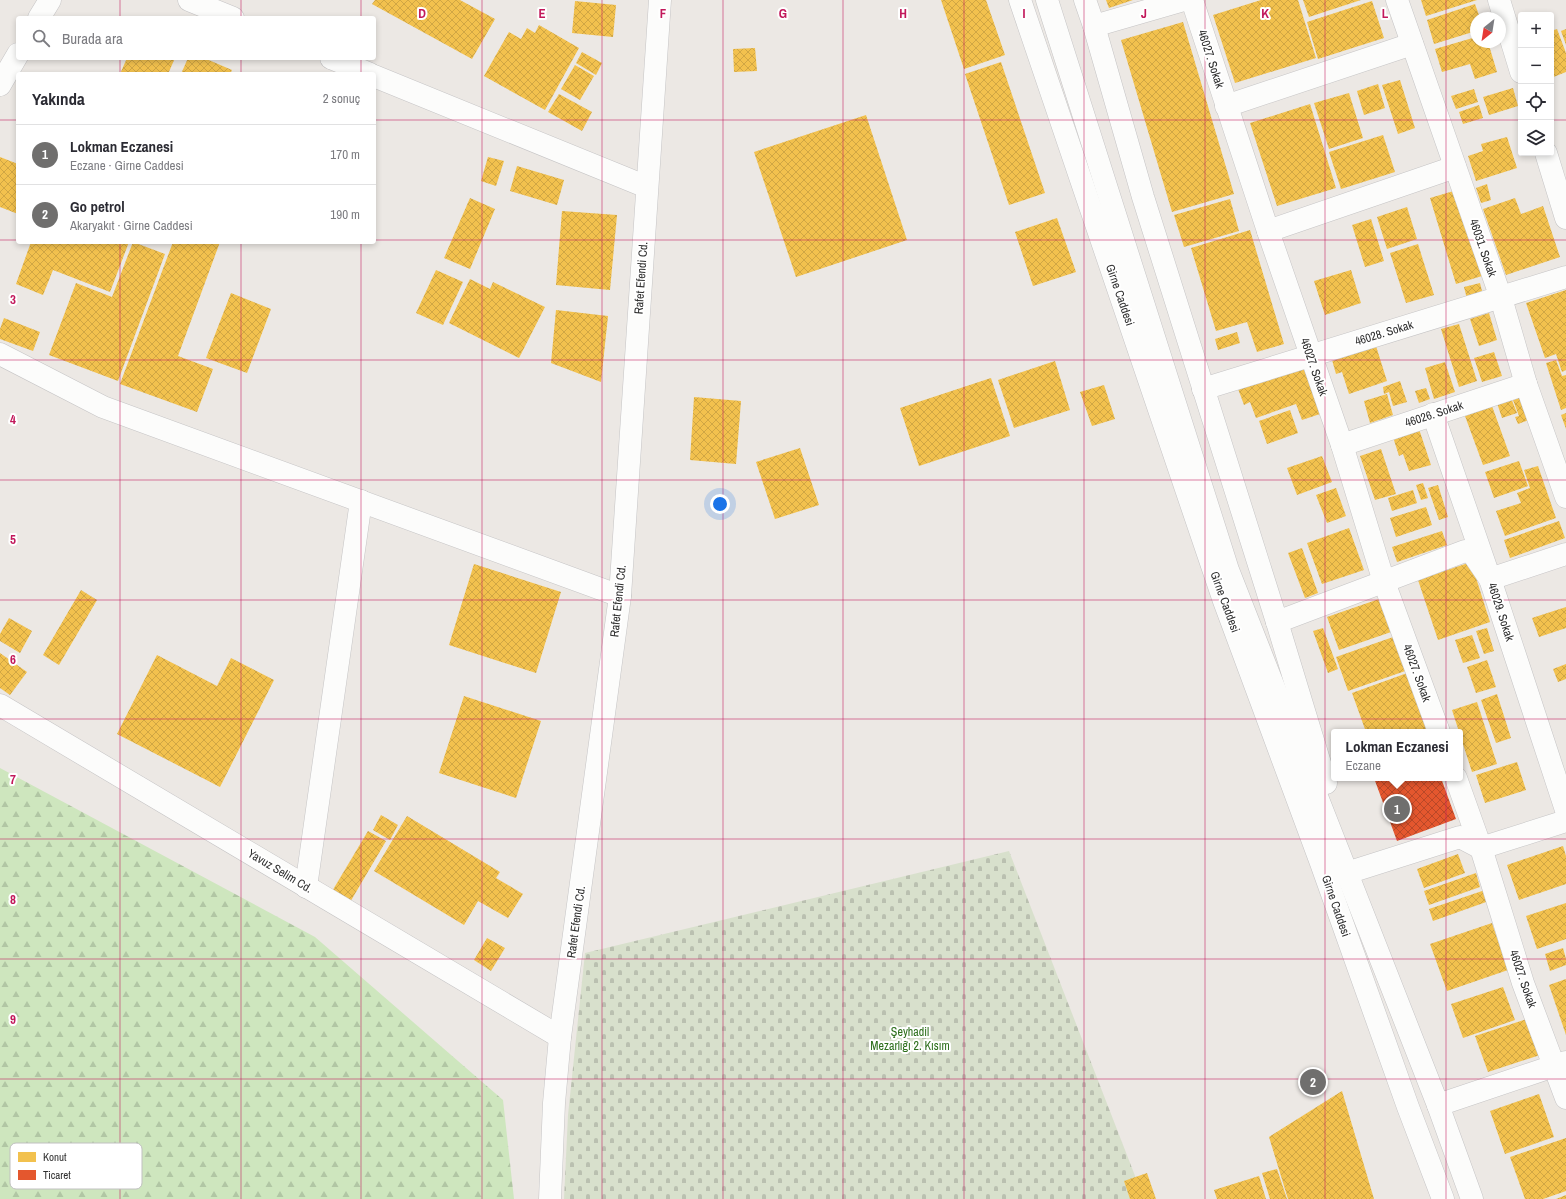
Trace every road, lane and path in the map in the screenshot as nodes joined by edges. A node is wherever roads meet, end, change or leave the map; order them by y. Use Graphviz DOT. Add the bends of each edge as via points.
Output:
graph roads {
  1 [pos="50,0"];
  2 [pos="189,0"];
  3 [pos="660,0"];
  4 [pos="1020,0"];
  5 [pos="1047,0"];
  6 [pos="1085,0"];
  7 [pos="1184,0"];
  8 [pos="1192,0"];
  9 [pos="1397,0"];
  10 [pos="1499,0"];
  11 [pos="40,16"];
  12 [pos="228,16"];
  13 [pos="1094,26"];
  14 [pos="1412,44"];
  15 [pos="11,56"];
  16 [pos="336,60"];
  17 [pos="1518,62"];
  18 [pos="365,72"];
  19 [pos="376,77"];
  20 [pos="0,85"];
  21 [pos="1226,106"];
  22 [pos="1547,156"];
  23 [pos="1455,168"];
  24 [pos="647,187"];
  25 [pos="1566,218"];
  26 [pos="1268,231"];
  27 [pos="1566,277"];
  28 [pos="1501,298"];
  29 [pos="0,354"];
  30 [pos="1310,356"];
  31 [pos="1526,384"];
  32 [pos="1203,388"];
  33 [pos="1433,414"];
  34 [pos="1342,445"];
  35 [pos="1566,497"];
  36 [pos="361,501"];
  37 [pos="1566,554"];
  38 [pos="1490,579"];
  39 [pos="1384,582"];
  40 [pos="620,596"];
  41 [pos="1277,622"];
  42 [pos="0,705"];
  43 [pos="1438,729"];
  44 [pos="1457,781"];
  45 [pos="1566,810"];
  46 [pos="1566,822"];
  47 [pos="1481,848"];
  48 [pos="1353,870"];
  49 [pos="306,887"];
  50 [pos="1368,926"];
  51 [pos="560,1037"];
  52 [pos="1560,1064"];
  53 [pos="1566,1098"];
  54 [pos="1438,1105"];
  55 [pos="550,1199"];
  56 [pos="1442,1199"];
  57 [pos="1472,1199"];
  1 -- 11 [label="street"];
  2 -- 12 [label="street"];
  3 -- 24 [label="street, Rafet Efendi Cd."];
  4 -- 56 [label="street, Girne Caddesi" via="1224,601"];
  5 -- 50 [label="street, Girne Caddesi" via="1228,570"];
  6 -- 13 [label="street, Girne Caddesi"];
  7 -- 13 [label="street"];
  8 -- 21 [label="street, 46027. Sokak"];
  9 -- 14 [label="street, 46031. Sokak"];
  10 -- 17 [label="street"];
  13 -- 32 [label="street, Girne Caddesi" via="1143,197"];
  14 -- 21 [label="street"];
  14 -- 23 [label="street, 46031. Sokak"];
  15 -- 20 [label="street"];
  16 -- 18 [label="street"];
  19 -- 24 [label="street"];
  21 -- 26 [label="street, 46027. Sokak"];
  22 -- 25 [label="street"];
  23 -- 26 [label="street"];
  23 -- 28 [label="street, 46031. Sokak"];
  24 -- 40 [label="street, Rafet Efendi Cd."];
  26 -- 30 [label="street, 46027. Sokak"];
  27 -- 28 [label="street, 46028. Sokak"];
  28 -- 30 [label="street, 46028. Sokak"];
  28 -- 31 [label="street, 46031. Sokak"];
  29 -- 36 [label="street" via="103,406"];
  30 -- 32 [label="street, 46028. Sokak"];
  30 -- 34 [label="street, 46027. Sokak"];
  31 -- 33 [label="street, 46026. Sokak"];
  31 -- 35 [label="street, 46031. Sokak"];
  32 -- 41 [label="street, Girne Caddesi"];
  33 -- 34 [label="street, 46026. Sokak"];
  33 -- 38 [label="street, 46029. Sokak"];
  34 -- 39 [label="street, 46027. Sokak"];
  36 -- 40 [label="street"];
  36 -- 49 [label="street"];
  37 -- 38 [label="street"];
  38 -- 39 [label="street" via="1473,554 1465,550"];
  38 -- 45 [label="street, 46029. Sokak"];
  39 -- 41 [label="street"];
  39 -- 43 [label="street, 46027. Sokak"];
  40 -- 51 [label="street, Rafet Efendi Cd."];
  41 -- 48 [label="street, Girne Caddesi"];
  42 -- 49 [label="street, Yavuz Selim Cd."];
  44 -- 47 [label="street, 46027. Sokak"];
  46 -- 47 [label="street"];
  47 -- 48 [label="street" via="1460,837"];
  47 -- 52 [label="street, 46027. Sokak" via="1523,982"];
  48 -- 50 [label="street, Girne Caddesi"];
  49 -- 51 [label="street, Yavuz Selim Cd."];
  50 -- 54 [label="street, Girne Caddesi"];
  51 -- 55 [label="street, Rafet Efendi Cd."];
  52 -- 53 [label="street, 46027. Sokak"];
  52 -- 54 [label="street"];
  54 -- 57 [label="street, Girne Caddesi"];
}
